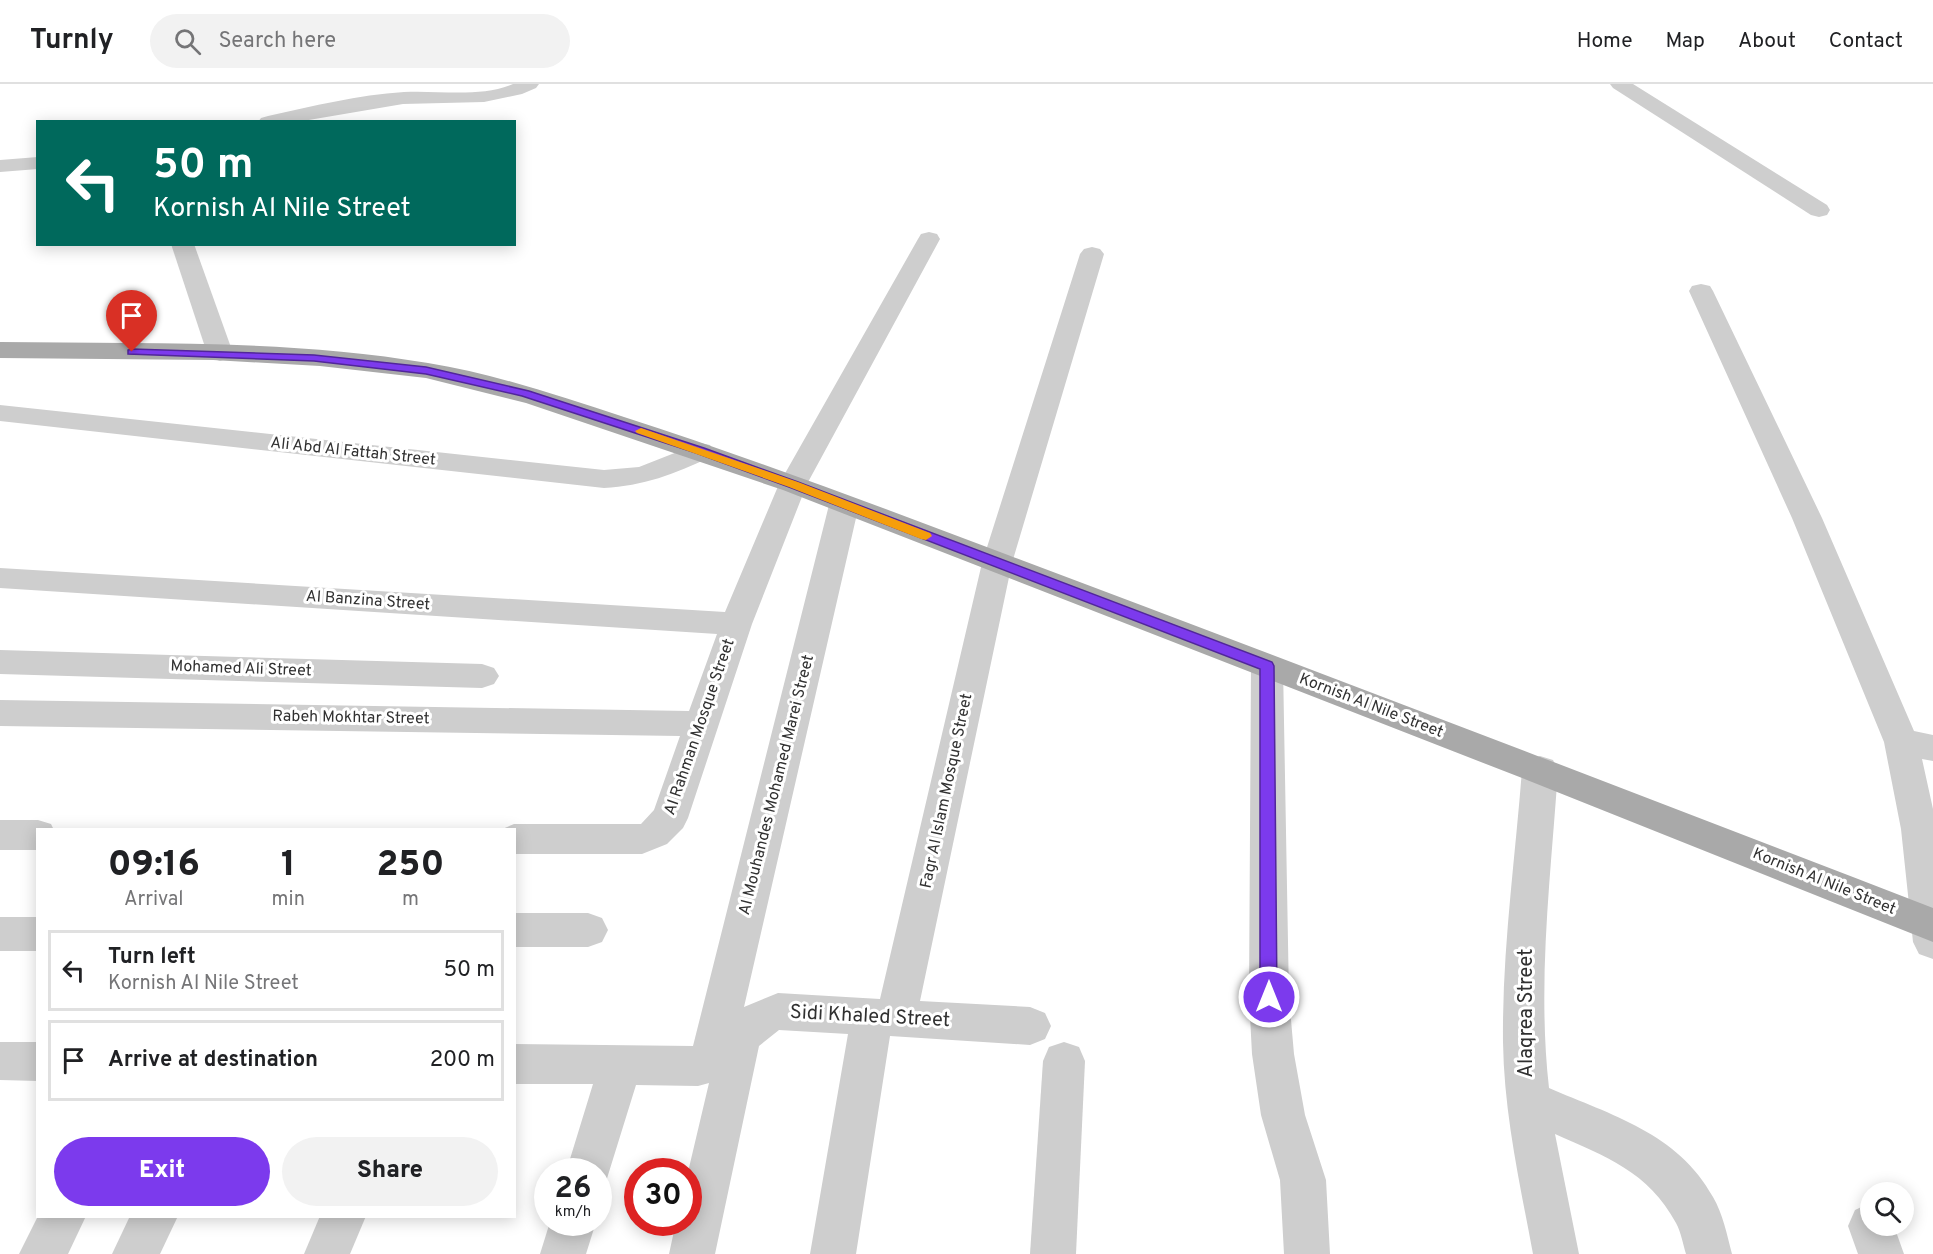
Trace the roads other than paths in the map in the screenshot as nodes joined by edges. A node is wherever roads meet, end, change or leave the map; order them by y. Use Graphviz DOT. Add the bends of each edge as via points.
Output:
graph roads {
  1 [pos="529,84"];
  2 [pos="1620,84"];
  3 [pos="278,120"];
  4 [pos="36,163"];
  5 [pos="0,166"];
  6 [pos="1819,210"];
  7 [pos="930,239"];
  8 [pos="183,246"];
  9 [pos="1092,254"];
  10 [pos="1701,291"];
  11 [pos="0,350"];
  12 [pos="220,353"];
  13 [pos="0,413"];
  14 [pos="700,451"];
  15 [pos="793,484"];
  16 [pos="844,505"];
  17 [pos="997,563"];
  18 [pos="0,578"];
  19 [pos="736,624"];
  20 [pos="0,662"];
  21 [pos="1267,666"];
  22 [pos="482,676"];
  23 [pos="0,713"];
  24 [pos="702,724"];
  25 [pos="1917,745"];
  26 [pos="1540,770"];
  27 [pos="0,835"];
  28 [pos="36,835"];
  29 [pos="516,839"];
  30 [pos="516,930"];
  31 [pos="588,930"];
  32 [pos="1932,930"];
  33 [pos="0,934"];
  34 [pos="36,934"];
  35 [pos="884,1017"];
  36 [pos="1030,1026"];
  37 [pos="725,1050"];
  38 [pos="1065,1061"];
  39 [pos="516,1065"];
  40 [pos="620,1066"];
  41 [pos="1528,1100"];
  42 [pos="592,1158"];
  43 [pos="62,1218"];
  44 [pos="154,1218"];
  45 [pos="341,1218"];
  46 [pos="569,1236"];
  47 [pos="42,1254"];
  48 [pos="135,1254"];
  49 [pos="327,1254"];
  50 [pos="563,1254"];
  51 [pos="692,1254"];
  52 [pos="833,1254"];
  53 [pos="1053,1254"];
  54 [pos="1307,1254"];
  55 [pos="1556,1254"];
  56 [pos="1709,1254"];
  1 -- 3 [label="street" via="519,90 478,96 359,103"];
  2 -- 6 [label="street"];
  4 -- 5 [label="street"];
  7 -- 15 [label="street, Al Rahman Mosque Street"];
  8 -- 12 [label="street"];
  9 -- 17 [label="street, Fagr Al Islam Mosque Street"];
  10 -- 25 [label="street"];
  11 -- 12 [label="main road, Kornish Al Nile Street"];
  12 -- 14 [label="main road, Kornish Al Nile Street" via="426,370 525,393"];
  13 -- 14 [label="street, Ali Abd Al Fattah Street" via="620,479 654,474"];
  14 -- 15 [label="main road, Kornish Al Nile Street"];
  15 -- 16 [label="main road, Kornish Al Nile Street"];
  15 -- 19 [label="street, Al Rahman Mosque Street"];
  16 -- 17 [label="main road, Kornish Al Nile Street"];
  16 -- 37 [label="street, Al Mouhandes Mohamed Marei Street"];
  17 -- 21 [label="main road, Kornish Al Nile Street"];
  17 -- 35 [label="street, Fagr Al Islam Mosque Street"];
  18 -- 19 [label="street, Al Banzina Street"];
  19 -- 24 [label="street, Al Rahman Mosque Street"];
  20 -- 22 [label="street, Mohamed Ali Street"];
  21 -- 26 [label="main road, Kornish Al Nile Street"];
  21 -- 54 [label="street" via="1269,997 1283,1115 1303,1180"];
  23 -- 24 [label="street, Rabeh Mokhtar Street"];
  24 -- 29 [label="street, Al Rahman Mosque Street" via="670,818 654,834 629,840"];
  25 -- 32 [label="street" via="1919,829"];
  26 -- 32 [label="main road, Kornish Al Nile Street"];
  26 -- 41 [label="street, Alaqrea Street" via="1525,973"];
  27 -- 28 [label="street"];
  30 -- 31 [label="street"];
  33 -- 34 [label="street"];
  35 -- 36 [label="street, Sidi Khaled Street"];
  35 -- 37 [label="street, Sidi Khaled Street" via="778,1011 750,1025"];
  35 -- 52 [label="street, Fagr Al Islam Mosque Street"];
  37 -- 40 [label="street"];
  37 -- 51 [label="street, Al Mouhandes Mohamed Marei Street"];
  38 -- 53 [label="street"];
  39 -- 40 [label="street"];
  40 -- 42 [label="street"];
  41 -- 55 [label="street, Alaqrea Street"];
  41 -- 56 [label="street" via="1638,1149 1669,1174 1697,1213"];
  43 -- 47 [label="street"];
  44 -- 48 [label="street"];
  45 -- 49 [label="street"];
  46 -- 50 [label="street"];
}
